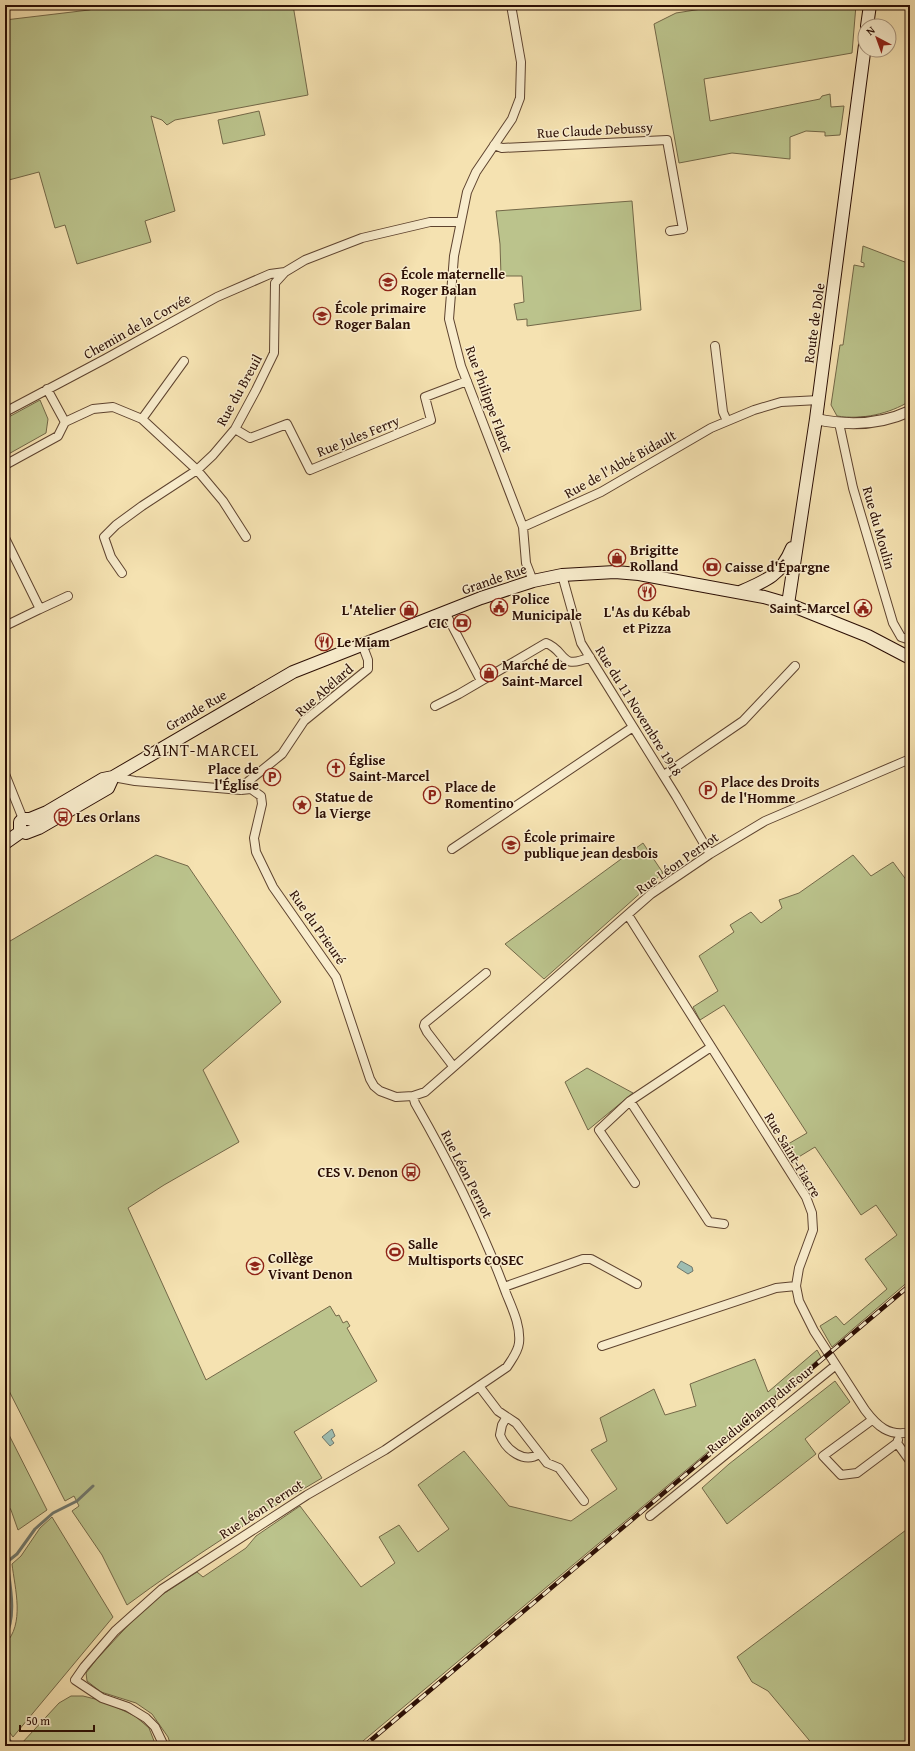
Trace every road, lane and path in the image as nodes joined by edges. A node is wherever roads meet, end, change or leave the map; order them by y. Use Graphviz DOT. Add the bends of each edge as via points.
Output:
graph roads {
  1 [pos="511,5"];
  2 [pos="870,5"];
  3 [pos="868,18"];
  4 [pos="863,58"];
  5 [pos="494,146"];
  6 [pos="460,222"];
  7 [pos="670,231"];
  8 [pos="285,272"];
  9 [pos="714,346"];
  10 [pos="184,361"];
  11 [pos="467,381"];
  12 [pos="47,389"];
  13 [pos="819,400"];
  14 [pos="910,411"];
  15 [pos="5,412"];
  16 [pos="142,419"];
  17 [pos="816,419"];
  18 [pos="727,421"];
  19 [pos="65,422"];
  20 [pos="839,423"];
  21 [pos="235,429"];
  22 [pos="5,464"];
  23 [pos="197,470"];
  24 [pos="524,527"];
  25 [pos="798,532"];
  26 [pos="246,537"];
  27 [pos="5,538"];
  28 [pos="122,572"];
  29 [pos="562,575"];
  30 [pos="533,580"];
  31 [pos="740,592"];
  32 [pos="68,596"];
  33 [pos="788,604"];
  34 [pos="40,609"];
  35 [pos="445,612"];
  36 [pos="5,626"];
  37 [pos="910,640"];
  38 [pos="362,644"];
  39 [pos="590,657"];
  40 [pos="910,658"];
  41 [pos="795,666"];
  42 [pos="481,681"];
  43 [pos="435,706"];
  44 [pos="633,727"];
  45 [pos="910,759"];
  46 [pos="5,774"];
  47 [pos="664,775"];
  48 [pos="113,777"];
  49 [pos="241,790"];
  50 [pos="26,825"];
  51 [pos="5,843"];
  52 [pos="452,849"];
  53 [pos="710,854"];
  54 [pos="628,915"];
  55 [pos="486,973"];
  56 [pos="710,1047"];
  57 [pos="453,1066"];
  58 [pos="410,1097"];
  59 [pos="630,1101"];
  60 [pos="634,1183"];
  61 [pos="724,1224"];
  62 [pos="637,1284"];
  63 [pos="796,1286"];
  64 [pos="504,1287"];
  65 [pos="602,1346"];
  66 [pos="836,1365"];
  67 [pos="479,1386"];
  68 [pos="506,1418"];
  69 [pos="872,1420"];
  70 [pos="910,1432"];
  71 [pos="899,1435"];
  72 [pos="897,1444"];
  73 [pos="539,1454"];
  74 [pos="910,1461"];
  75 [pos="584,1501"];
  76 [pos="650,1516"];
  77 [pos="164,1746"];
  1 -- 5 [label="street, Rue Philippe Flatot" via="521,62 520,98 512,119"];
  2 -- 3 [label="main road"];
  4 -- 13 [label="main road, Route de Dole"];
  5 -- 6 [label="street, Rue Philippe Flatot" via="476,172 467,192"];
  5 -- 7 [label="street, Rue Claude Debussy" via="502,148 666,140 683,229"];
  6 -- 8 [label="street, Rue du Breuil" via="430,222 362,238 305,260"];
  6 -- 11 [label="street, Rue Philippe Flatot" via="454,256 449,319"];
  8 -- 12 [label="street, Chemin de la Corvée" via="270,274 217,297"];
  8 -- 21 [label="street, Rue du Breuil" via="275,282 274,353"];
  9 -- 18 [label="street" via="723,412"];
  10 -- 16 [label="street"];
  11 -- 21 [label="street, Rue Jules Ferry" via="426,397 431,420 310,470 287,424 250,438"];
  11 -- 24 [label="street, Rue Philippe Flatot"];
  12 -- 15 [label="street, Chemin de la Corvée"];
  12 -- 19 [label="street"];
  13 -- 17 [label="main road, Route de Dole"];
  13 -- 18 [label="street, Rue de l'Abbé Bidault" via="781,402"];
  14 -- 20 [label="street" via="878,421 859,424"];
  16 -- 19 [label="street" via="112,407 93,409"];
  16 -- 23 [label="street"];
  17 -- 20 [label="street"];
  17 -- 25 [label="main road, Route de Dole"];
  18 -- 24 [label="street, Rue de l'Abbé Bidault" via="601,492"];
  19 -- 22 [label="street" via="58,436"];
  20 -- 37 [label="street, Rue du Moulin" via="853,488 893,624 902,636"];
  21 -- 23 [label="street, Rue du Breuil" via="214,455"];
  23 -- 26 [label="street" via="223,501"];
  23 -- 28 [label="street, Rue du Breuil" via="142,506 104,537 112,557"];
  24 -- 30 [label="street, Rue Philippe Flatot" via="526,564"];
  25 -- 31 [label="main road" via="783,566 767,580"];
  25 -- 33 [label="main road, Route de Dole"];
  27 -- 34 [label="street"];
  29 -- 30 [label="main road, Grande Rue"];
  29 -- 31 [label="main road, Grande Rue" via="630,573"];
  29 -- 39 [label="street, Rue du 11 Novembre 1918" via="581,644"];
  30 -- 35 [label="main road, Grande Rue"];
  31 -- 33 [label="main road, Grande Rue"];
  32 -- 34 [label="street"];
  33 -- 40 [label="main road, Grande Rue" via="868,636"];
  34 -- 36 [label="street"];
  35 -- 38 [label="main road, Grande Rue"];
  35 -- 42 [label="street"];
  38 -- 48 [label="main road, Grande Rue" via="293,672"];
  38 -- 49 [label="street, Rue Abélard" via="368,660 368,669 304,721 282,754 244,784"];
  39 -- 42 [label="street" via="573,663 564,660 546,643"];
  39 -- 44 [label="street, Rue du 11 Novembre 1918"];
  41 -- 47 [label="street" via="743,721"];
  42 -- 43 [label="street"];
  44 -- 47 [label="street, Rue du 11 Novembre 1918"];
  44 -- 52 [label="street"];
  45 -- 53 [label="street, Rue Léon Pernot" via="765,821"];
  46 -- 50 [label="street"];
  47 -- 53 [label="street, Rue du 11 Novembre 1918"];
  48 -- 49 [label="street"];
  48 -- 50 [label="main road, Grande Rue" via="103,779"];
  49 -- 58 [label="street, Rue du Prieuré" via="251,789 261,796 262,804 254,838 256,852 273,886 336,978 374,1086 387,1095"];
  50 -- 51 [label="main road, Grande Rue"];
  53 -- 54 [label="street, Rue Léon Pernot" via="651,894"];
  54 -- 56 [label="street, Rue Saint-Fiacre"];
  54 -- 57 [label="street, Rue Léon Pernot"];
  55 -- 57 [label="street" via="425,1023 427,1032"];
  56 -- 59 [label="street"];
  56 -- 63 [label="street, Rue Saint-Fiacre" via="806,1197 812,1213 813,1230 799,1268"];
  57 -- 58 [label="street, Rue Léon Pernot" via="425,1092"];
  58 -- 64 [label="street, Rue Léon Pernot" via="459,1183 492,1254"];
  59 -- 60 [label="street" via="599,1130"];
  59 -- 61 [label="street" via="709,1222"];
  62 -- 64 [label="street" via="591,1259 583,1259"];
  63 -- 65 [label="street" via="776,1288"];
  63 -- 66 [label="street, Rue Saint-Fiacre" via="799,1301 810,1325"];
  64 -- 67 [label="street, Rue Léon Pernot" via="517,1324 519,1343 516,1354 506,1367"];
  66 -- 69 [label="street"];
  66 -- 76 [label="street, Rue du Champ du Four"];
  67 -- 68 [label="street"];
  67 -- 77 [label="street, Rue Léon Pernot" via="385,1450 307,1495 162,1589 115,1631 75,1680 102,1698 128,1707 146,1718 155,1727"];
  68 -- 73 [label="street" via="516,1423"];
  68 -- 73 [label="street" via="500,1435 510,1449 525,1457 531,1458"];
  69 -- 71 [label="street"];
  69 -- 72 [label="street" via="823,1456 840,1475 857,1473"];
  70 -- 71 [label="street"];
  71 -- 72 [label="street"];
  72 -- 74 [label="street"];
  73 -- 75 [label="street" via="547,1463 559,1468"];
}
